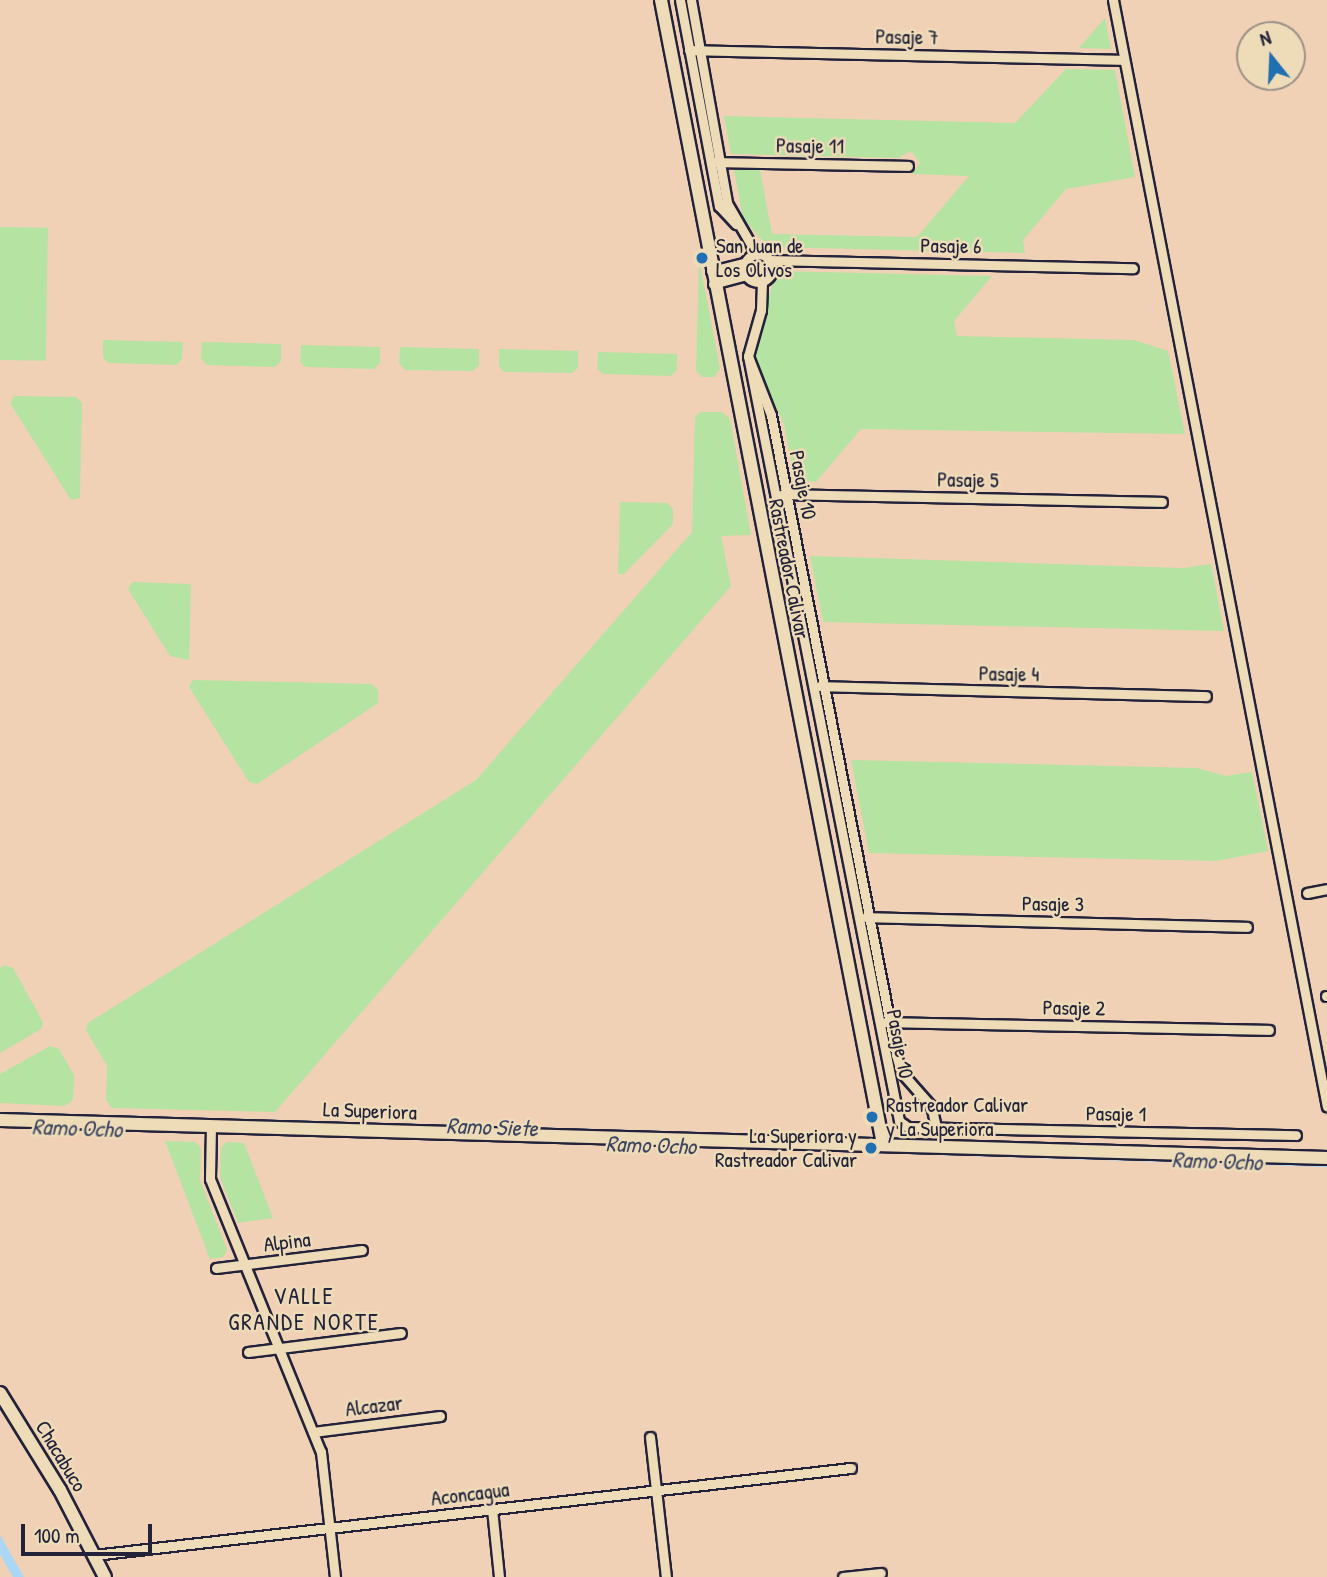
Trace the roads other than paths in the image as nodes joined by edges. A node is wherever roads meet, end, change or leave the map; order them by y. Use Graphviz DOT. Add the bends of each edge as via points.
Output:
graph roads {
  1 [pos="661,0"];
  2 [pos="680,0"];
  3 [pos="691,0"];
  4 [pos="1113,0"];
  5 [pos="695,50"];
  6 [pos="1124,60"];
  7 [pos="715,162"];
  8 [pos="908,166"];
  9 [pos="757,254"];
  10 [pos="769,260"];
  11 [pos="746,262"];
  12 [pos="1133,268"];
  13 [pos="747,275"];
  14 [pos="712,277"];
  15 [pos="762,281"];
  16 [pos="748,356"];
  17 [pos="774,494"];
  18 [pos="787,494"];
  19 [pos="1162,502"];
  20 [pos="811,686"];
  21 [pos="824,686"];
  22 [pos="1206,696"];
  23 [pos="1327,889"];
  24 [pos="1307,893"];
  25 [pos="858,917"];
  26 [pos="870,917"];
  27 [pos="1247,927"];
  28 [pos="878,1022"];
  29 [pos="890,1022"];
  30 [pos="1269,1030"];
  31 [pos="1327,1107"];
  32 [pos="0,1120"];
  33 [pos="211,1126"];
  34 [pos="936,1127"];
  35 [pos="1296,1135"];
  36 [pos="883,1144"];
  37 [pos="1327,1158"];
  38 [pos="362,1250"];
  39 [pos="243,1265"];
  40 [pos="216,1268"];
  41 [pos="401,1333"];
  42 [pos="278,1349"];
  43 [pos="248,1352"];
  44 [pos="0,1393"];
  45 [pos="440,1416"];
  46 [pos="313,1432"];
  47 [pos="650,1437"];
  48 [pos="850,1468"];
  49 [pos="656,1490"];
  50 [pos="492,1509"];
  51 [pos="330,1528"];
  52 [pos="93,1555"];
  53 [pos="881,1573"];
  54 [pos="105,1577"];
  55 [pos="335,1577"];
  56 [pos="499,1577"];
  57 [pos="666,1577"];
  58 [pos="843,1577"];
  1 -- 14 [label="street, Rastreador Calivar"];
  2 -- 5 [label="street"];
  3 -- 5 [label="street"];
  4 -- 6 [label="street"];
  5 -- 6 [label="street, Pasaje 7"];
  5 -- 7 [label="street"];
  6 -- 31 [label="street"];
  7 -- 8 [label="street, Pasaje 11"];
  7 -- 9 [label="street" via="727,203"];
  9 -- 10 [label="street"];
  9 -- 11 [label="street"];
  10 -- 12 [label="street, Pasaje 6"];
  10 -- 15 [label="street" via="771,272"];
  11 -- 13 [label="street"];
  11 -- 14 [label="street"];
  13 -- 14 [label="street"];
  13 -- 15 [label="street"];
  14 -- 36 [label="street, Rastreador Calivar"];
  15 -- 16 [label="street, Pasaje 10" via="761,310"];
  16 -- 17 [label="street, Pasaje 10"];
  16 -- 18 [label="street, Pasaje 10" via="771,415"];
  17 -- 18 [label="street, Pasaje 5"];
  17 -- 20 [label="street, Pasaje 10"];
  18 -- 19 [label="street, Pasaje 5"];
  18 -- 21 [label="street, Pasaje 10"];
  20 -- 21 [label="street, Pasaje 4"];
  20 -- 25 [label="street, Pasaje 10"];
  21 -- 22 [label="street, Pasaje 4"];
  21 -- 26 [label="street, Pasaje 10"];
  23 -- 24 [label="street"];
  25 -- 26 [label="street, Pasaje 3"];
  25 -- 28 [label="street, Pasaje 10"];
  26 -- 27 [label="street, Pasaje 3"];
  26 -- 29 [label="street, Pasaje 10"];
  28 -- 29 [label="street, Pasaje 2"];
  28 -- 34 [label="street, Pasaje 10" via="899,1121 908,1127"];
  29 -- 30 [label="street, Pasaje 2"];
  29 -- 34 [label="street, Pasaje 10" via="901,1072 931,1106"];
  32 -- 33 [label="street, La Superiora"];
  33 -- 36 [label="street, La Superiora"];
  33 -- 39 [label="street" via="210,1179"];
  34 -- 35 [label="street, Pasaje 1"];
  36 -- 37 [label="street, La Superiora"];
  38 -- 39 [label="street, Alpina"];
  39 -- 40 [label="street, Alpina"];
  39 -- 42 [label="street"];
  41 -- 42 [label="street"];
  42 -- 43 [label="street"];
  42 -- 46 [label="street"];
  44 -- 52 [label="street, Chacabuco"];
  45 -- 46 [label="street, Alcazar"];
  46 -- 51 [label="street" via="321,1452"];
  47 -- 49 [label="street"];
  48 -- 49 [label="street, Aconcagua"];
  49 -- 50 [label="street, Aconcagua"];
  49 -- 57 [label="street"];
  50 -- 51 [label="street, Aconcagua"];
  50 -- 56 [label="street"];
  51 -- 52 [label="street, Aconcagua"];
  51 -- 55 [label="street"];
  52 -- 54 [label="street, Chacabuco"];
  53 -- 58 [label="street"];
}
